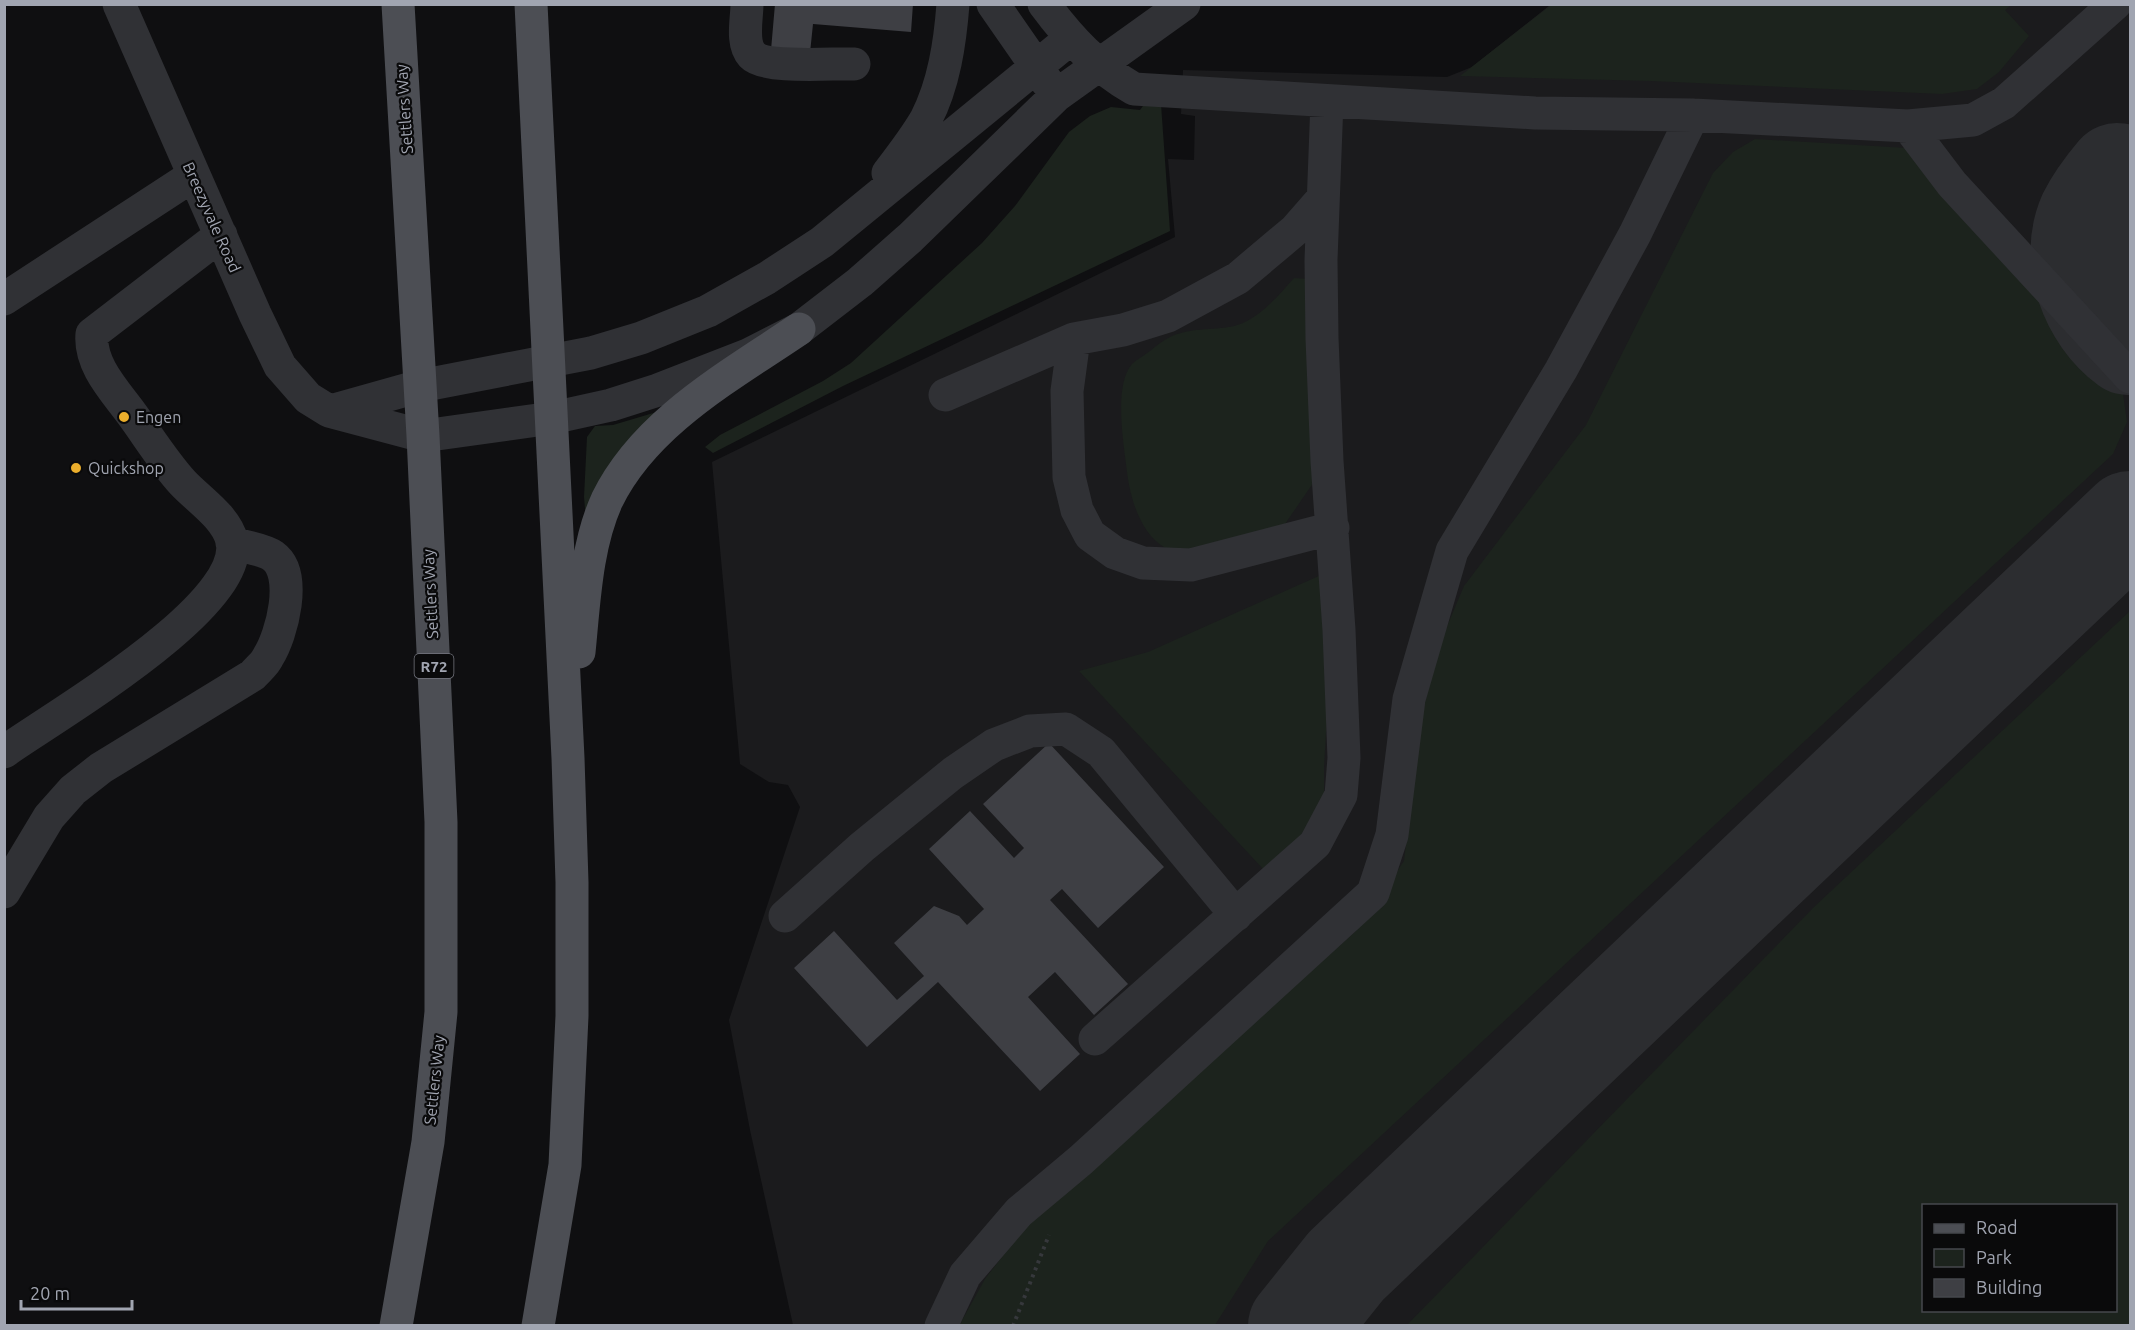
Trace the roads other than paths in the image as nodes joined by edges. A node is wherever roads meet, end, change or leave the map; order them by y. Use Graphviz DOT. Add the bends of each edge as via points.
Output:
graph roads {
  1 [pos="119,4"];
  2 [pos="398,4"];
  3 [pos="531,4"];
  4 [pos="747,4"];
  5 [pos="953,4"];
  6 [pos="993,4"];
  7 [pos="1044,4"];
  8 [pos="1184,4"];
  9 [pos="2115,4"];
  10 [pos="1070,39"];
  11 [pos="854,64"];
  12 [pos="1096,65"];
  13 [pos="1035,66"];
  14 [pos="1058,95"];
  15 [pos="1327,101"];
  16 [pos="1693,116"];
  17 [pos="1908,126"];
  18 [pos="194,175"];
  19 [pos="1323,198"];
  20 [pos="861,211"];
  21 [pos="221,235"];
  22 [pos="4,299"];
  23 [pos="799,329"];
  24 [pos="1074,339"];
  25 [pos="549,361"];
  26 [pos="2130,377"];
  27 [pos="420,386"];
  28 [pos="945,395"];
  29 [pos="329,411"];
  30 [pos="552,418"];
  31 [pos="423,436"];
  32 [pos="1333,528"];
  33 [pos="232,543"];
  34 [pos="4,752"];
  35 [pos="568,758"];
  36 [pos="4,892"];
  37 [pos="1236,915"];
  38 [pos="786,916"];
  39 [pos="1095,1039"];
  40 [pos="396,1326"];
  41 [pos="538,1326"];
  42 [pos="941,1326"];
  1 -- 18 [label="street, Breezyvale Road"];
  2 -- 27 [label="main road, Settlers Way / R72"];
  3 -- 25 [label="main road"];
  4 -- 11 [label="street" via="746,44 753,56 767,62"];
  5 -- 20 [label="street" via="942,77 926,118"];
  6 -- 13 [label="street"];
  7 -- 10 [label="street"];
  8 -- 12 [label="street, Breezyvale Road"];
  9 -- 17 [label="street" via="2004,103 1973,120"];
  10 -- 12 [label="street"];
  10 -- 13 [label="street"];
  12 -- 14 [label="street, Breezyvale Road"];
  12 -- 15 [label="street" via="1134,89"];
  13 -- 14 [label="street"];
  13 -- 20 [label="street"];
  14 -- 23 [label="street, Breezyvale Road" via="910,238"];
  15 -- 16 [label="street" via="1535,113"];
  15 -- 19 [label="street"];
  16 -- 17 [label="street"];
  16 -- 42 [label="street" via="1561,370 1452,551 1409,699 1392,835 1373,893 1019,1212 965,1275"];
  17 -- 26 [label="street" via="1952,184"];
  18 -- 21 [label="street, Breezyvale Road"];
  18 -- 22 [label="street"];
  19 -- 24 [label="street" via="1295,230 1238,278 1168,316"];
  19 -- 32 [label="street" via="1322,338"];
  20 -- 25 [label="street" via="795,260 708,311 641,338"];
  21 -- 29 [label="street, Breezyvale Road" via="280,366 308,398"];
  21 -- 33 [label="street" via="92,334 91,346 92,355 115,391 165,461 226,526"];
  23 -- 30 [label="street, Breezyvale Road" via="748,355 658,390"];
  23 -- 35 [label="main road" via="678,415 648,442 607,501 592,550"];
  24 -- 28 [label="street"];
  24 -- 32 [label="street" via="1067,391 1069,477 1077,510 1090,535 1114,553 1143,563 1191,566"];
  25 -- 27 [label="street"];
  25 -- 30 [label="main road"];
  27 -- 29 [label="street"];
  27 -- 31 [label="main road, Settlers Way / R72"];
  29 -- 31 [label="street, Breezyvale Road"];
  30 -- 31 [label="street, Breezyvale Road"];
  30 -- 35 [label="main road"];
  31 -- 40 [label="main road, Settlers Way / R72" via="441,822 441,1012 428,1142"];
  32 -- 37 [label="street" via="1344,747 1341,795 1316,844"];
  33 -- 34 [label="street" via="230,566 211,597 182,626"];
  33 -- 36 [label="street" via="273,556 283,569 288,586 268,659 252,675 101,768 73,790 49,817"];
  35 -- 41 [label="main road" via="572,1016 565,1166"];
  37 -- 38 [label="street" via="1101,752 1066,729 1030,731 994,745 961,767 862,847"];
  37 -- 39 [label="street"];
}
